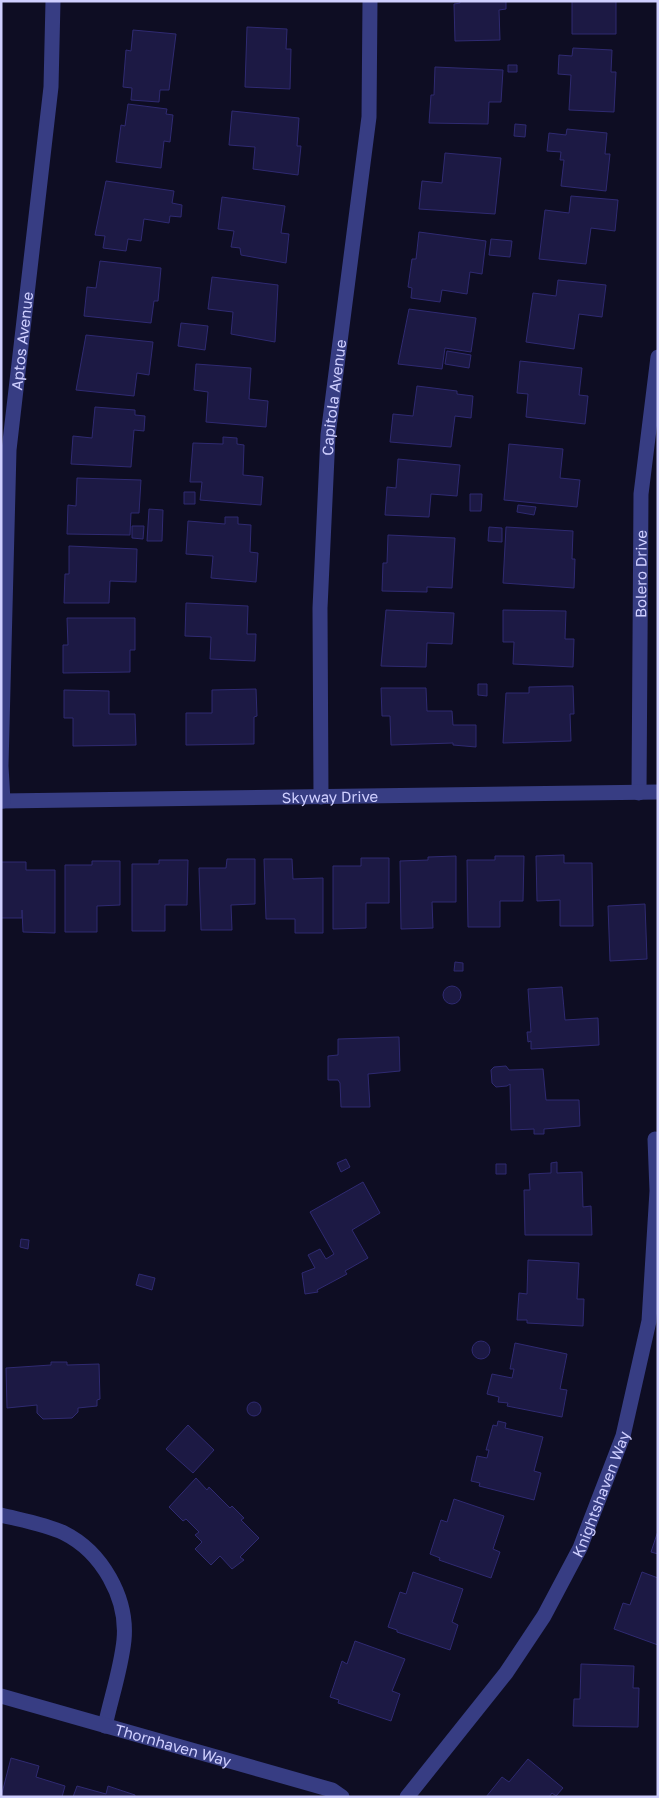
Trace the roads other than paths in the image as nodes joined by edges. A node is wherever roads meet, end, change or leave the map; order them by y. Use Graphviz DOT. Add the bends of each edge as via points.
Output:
graph roads {
  1 [pos="53,1"];
  2 [pos="370,1"];
  3 [pos="658,357"];
  4 [pos="658,792"];
  5 [pos="639,793"];
  6 [pos="321,797"];
  7 [pos="2,802"];
  8 [pos="655,1139"];
  9 [pos="1,1514"];
  10 [pos="1,1696"];
  11 [pos="105,1726"];
  12 [pos="342,1797"];
  13 [pos="407,1797"];
  1 -- 7 [label="street, Aptos Avenue" via="51,87 9,450"];
  2 -- 6 [label="street, Capitola Avenue" via="369,117 328,435 320,608"];
  3 -- 5 [label="street, Bolero Drive" via="641,494"];
  4 -- 5 [label="street, Skyway Drive"];
  5 -- 6 [label="street, Skyway Drive"];
  6 -- 7 [label="street, Skyway Drive"];
  8 -- 13 [label="street, Knightshaven Way" via="656,1191 649,1321 619,1445 580,1548 544,1616 506,1673"];
  9 -- 11 [label="street" via="64,1533 92,1554 110,1577 122,1608 124,1640"];
  10 -- 11 [label="street, Thornhaven Way"];
  11 -- 12 [label="street, Thornhaven Way" via="332,1790"];
}
